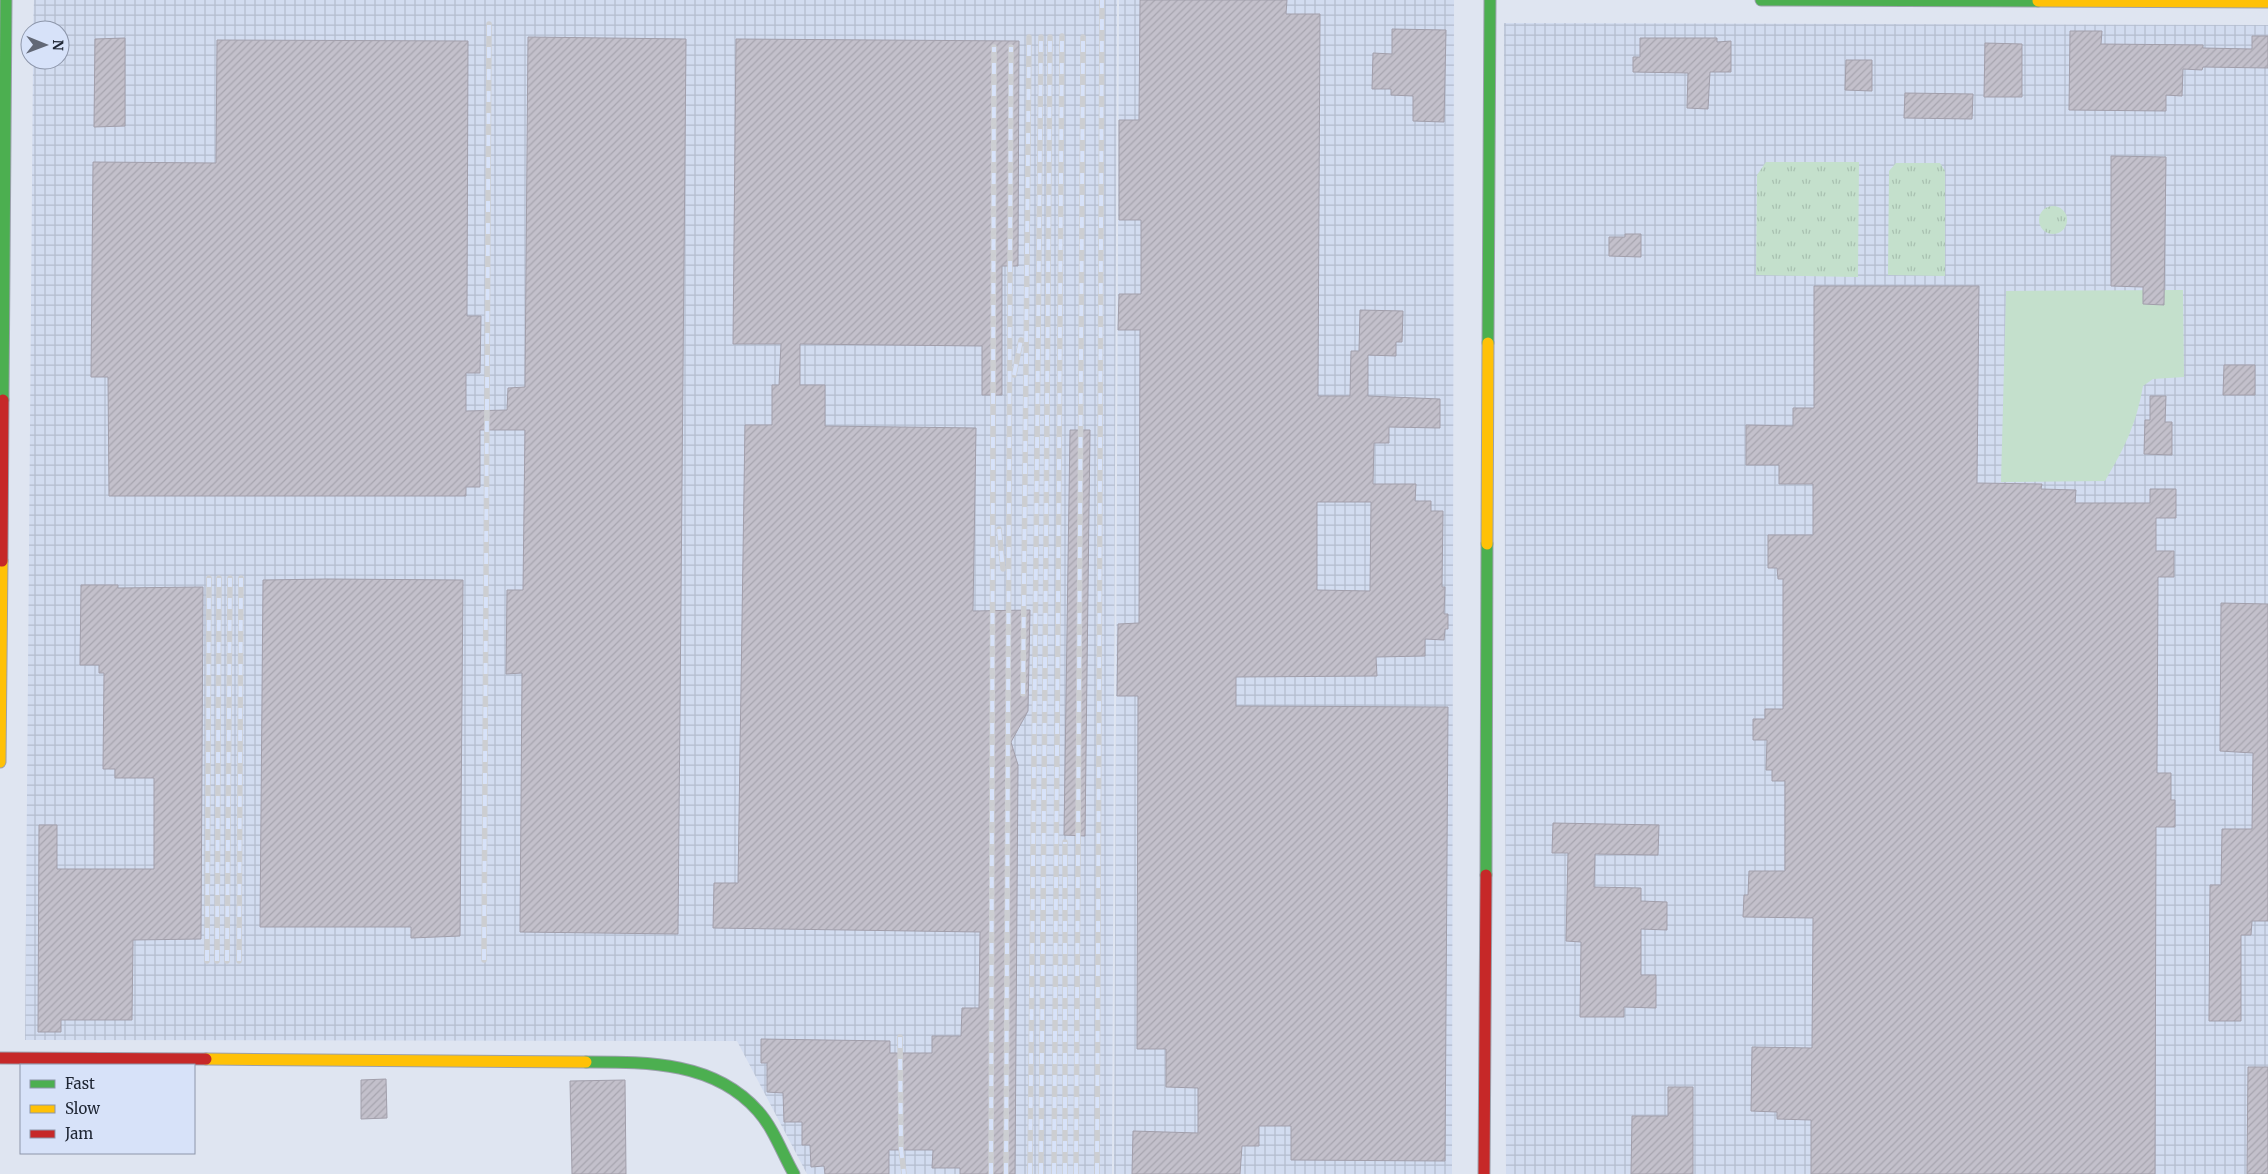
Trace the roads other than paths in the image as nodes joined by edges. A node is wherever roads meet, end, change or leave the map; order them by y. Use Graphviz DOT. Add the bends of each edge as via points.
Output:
graph roads {
  1 [pos="1490,0"];
  2 [pos="1762,0"];
  3 [pos="2268,2"];
  4 [pos="4,5"];
  5 [pos="0,762"];
  6 [pos="0,1058"];
  7 [pos="794,1174"];
  8 [pos="1484,1174"];
  1 -- 8 [label="street"];
  2 -- 3 [label="street"];
  4 -- 5 [label="street"];
  6 -- 7 [label="street" via="668,1064 685,1067 722,1082 750,1104 768,1125"];
}
